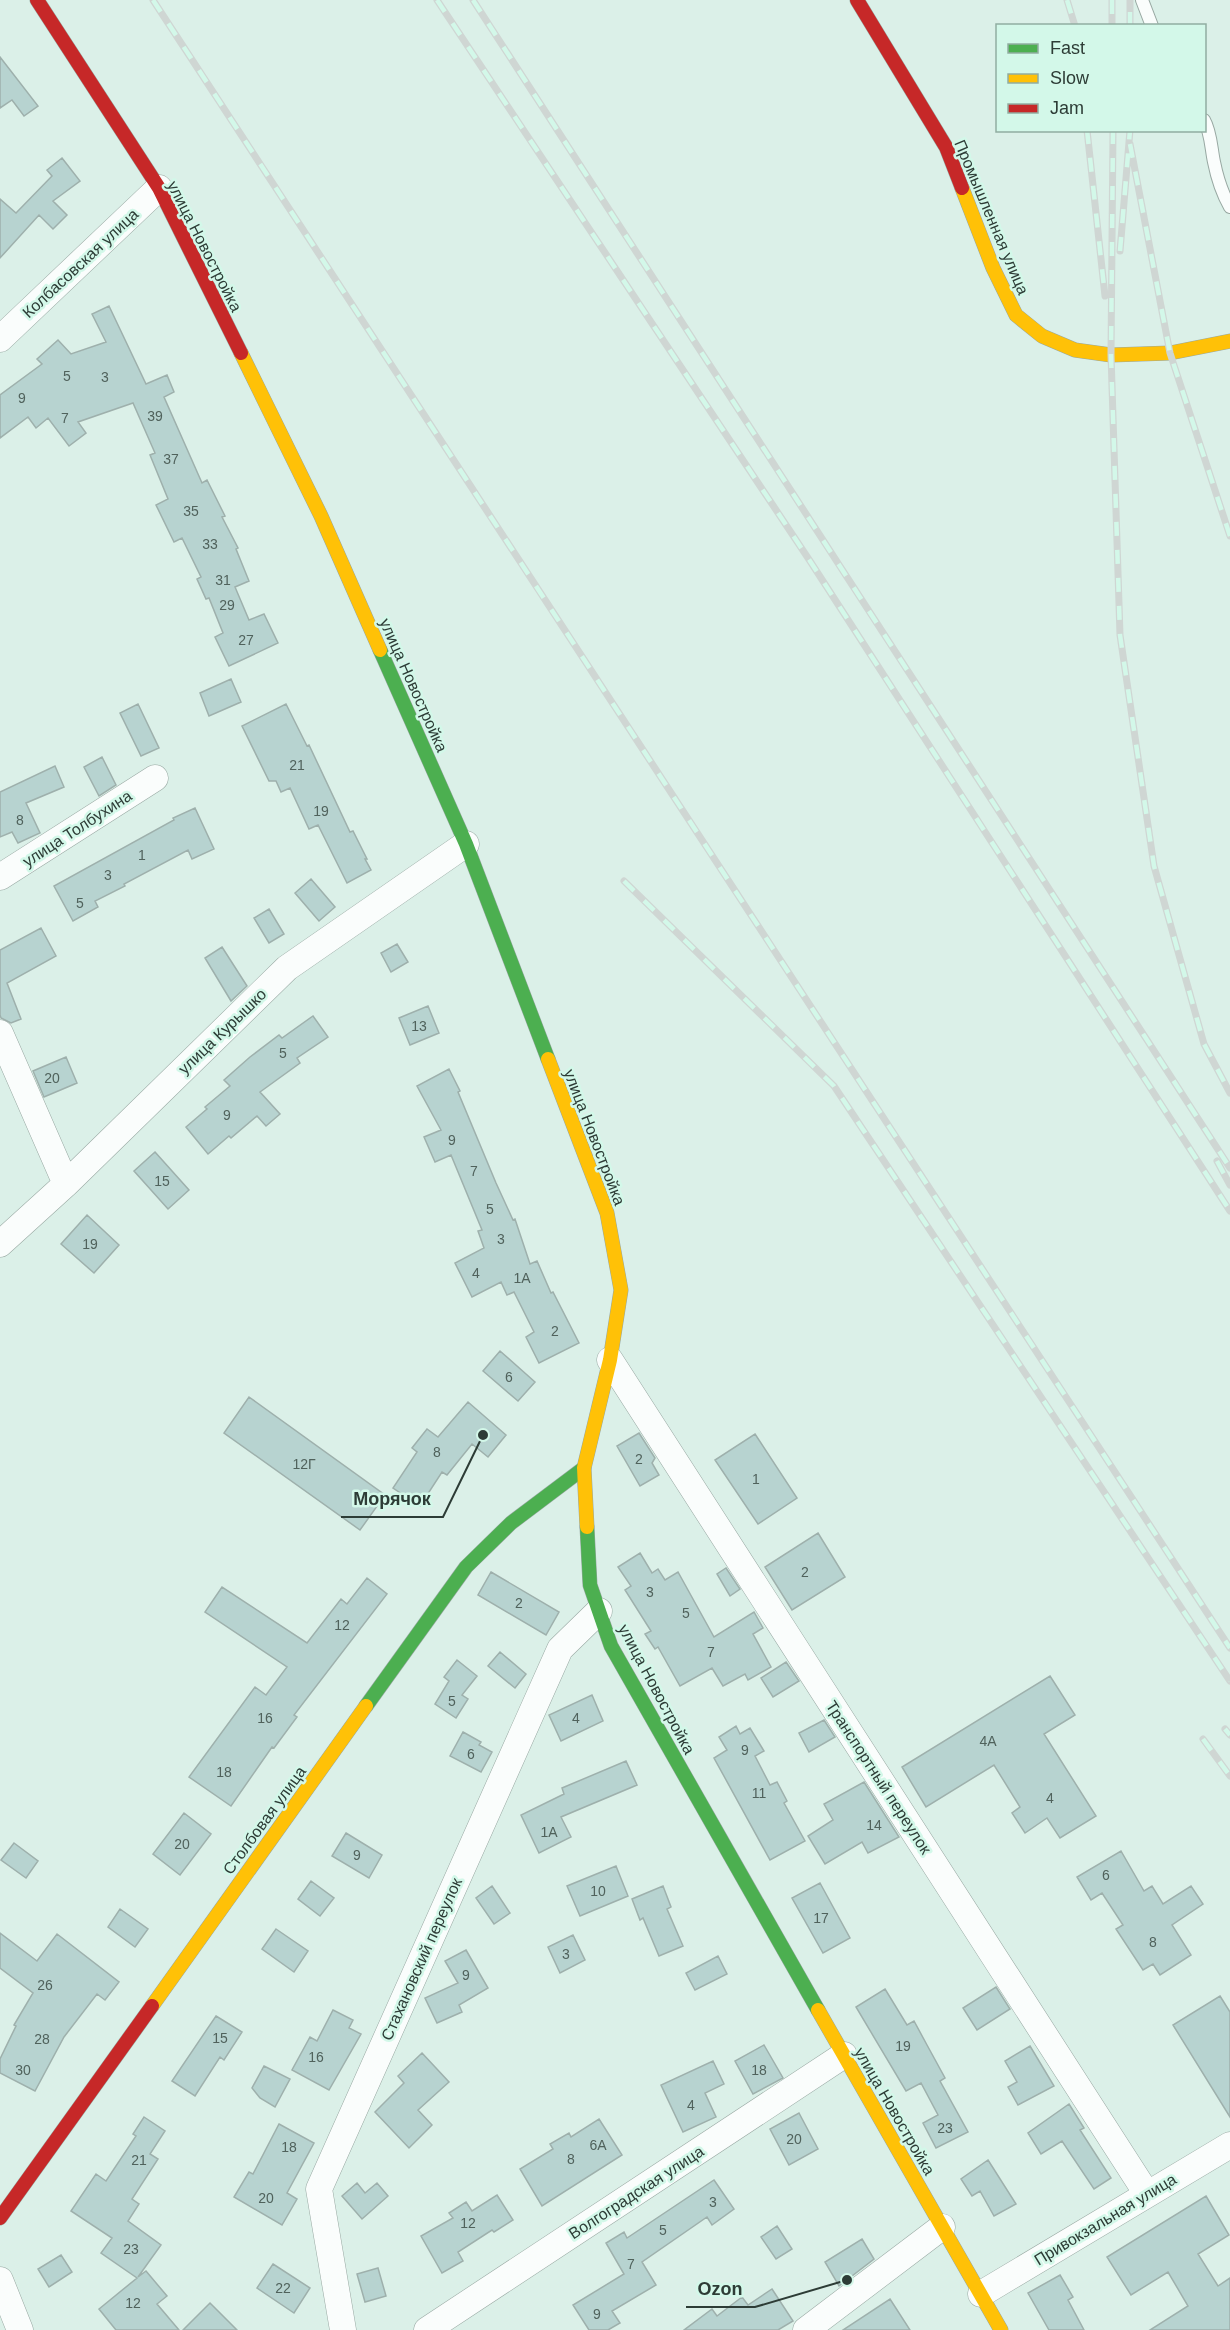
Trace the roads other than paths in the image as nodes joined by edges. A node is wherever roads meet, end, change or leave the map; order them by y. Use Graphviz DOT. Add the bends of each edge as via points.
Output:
graph roads {
  1 [pos="37,0"];
  2 [pos="857,0"];
  3 [pos="1142,0"];
  4 [pos="1151,24"];
  5 [pos="1206,123"];
  6 [pos="159,188"];
  7 [pos="1230,207"];
  8 [pos="0,339"];
  9 [pos="1230,342"];
  10 [pos="155,778"];
  11 [pos="466,844"];
  12 [pos="0,877"];
  13 [pos="0,1033"];
  14 [pos="66,1184"];
  15 [pos="0,1244"];
  16 [pos="610,1360"];
  17 [pos="584,1468"];
  18 [pos="599,1611"];
  19 [pos="844,2055"];
  20 [pos="1230,2145"];
  21 [pos="1147,2194"];
  22 [pos="1,2212"];
  23 [pos="942,2227"];
  24 [pos="0,2280"];
  25 [pos="981,2294"];
  26 [pos="20,2330"];
  27 [pos="343,2330"];
  28 [pos="427,2330"];
  29 [pos="806,2330"];
  30 [pos="1001,2330"];
  1 -- 6 [label="main road, улица Новостройка"];
  2 -- 9 [label="main road, Промышленная улица" via="946,147 993,268 1016,315 1042,336 1075,350 1111,355 1170,353"];
  3 -- 4 [label="lane"];
  5 -- 7 [label="lane" via="1214,164"];
  6 -- 8 [label="street, Колбасовская улица"];
  6 -- 11 [label="main road, улица Новостройка" via="321,516"];
  10 -- 12 [label="street, улица Толбухина"];
  11 -- 14 [label="street, улица Курышко" via="287,968"];
  11 -- 16 [label="main road, улица Новостройка" via="607,1213 621,1290"];
  13 -- 14 [label="street"];
  14 -- 15 [label="street, улица Курышко"];
  16 -- 17 [label="main road, улица Новостройка"];
  16 -- 21 [label="street, Транспортный переулок"];
  17 -- 18 [label="main road, улица Новостройка" via="590,1585"];
  17 -- 22 [label="main road, Столбовая улица" via="511,1523 466,1567"];
  18 -- 19 [label="main road, улица Новостройка" via="611,1646"];
  18 -- 27 [label="street, Стахановский переулок" via="560,1649 319,2189"];
  19 -- 23 [label="main road, улица Новостройка"];
  19 -- 28 [label="street, Волгоградская улица"];
  20 -- 21 [label="street, Привокзальная улица"];
  21 -- 25 [label="street, Привокзальная улица"];
  23 -- 25 [label="main road, улица Новостройка"];
  23 -- 29 [label="street"];
  24 -- 26 [label="street"];
  25 -- 30 [label="main road, улица Новостройка"];
}
